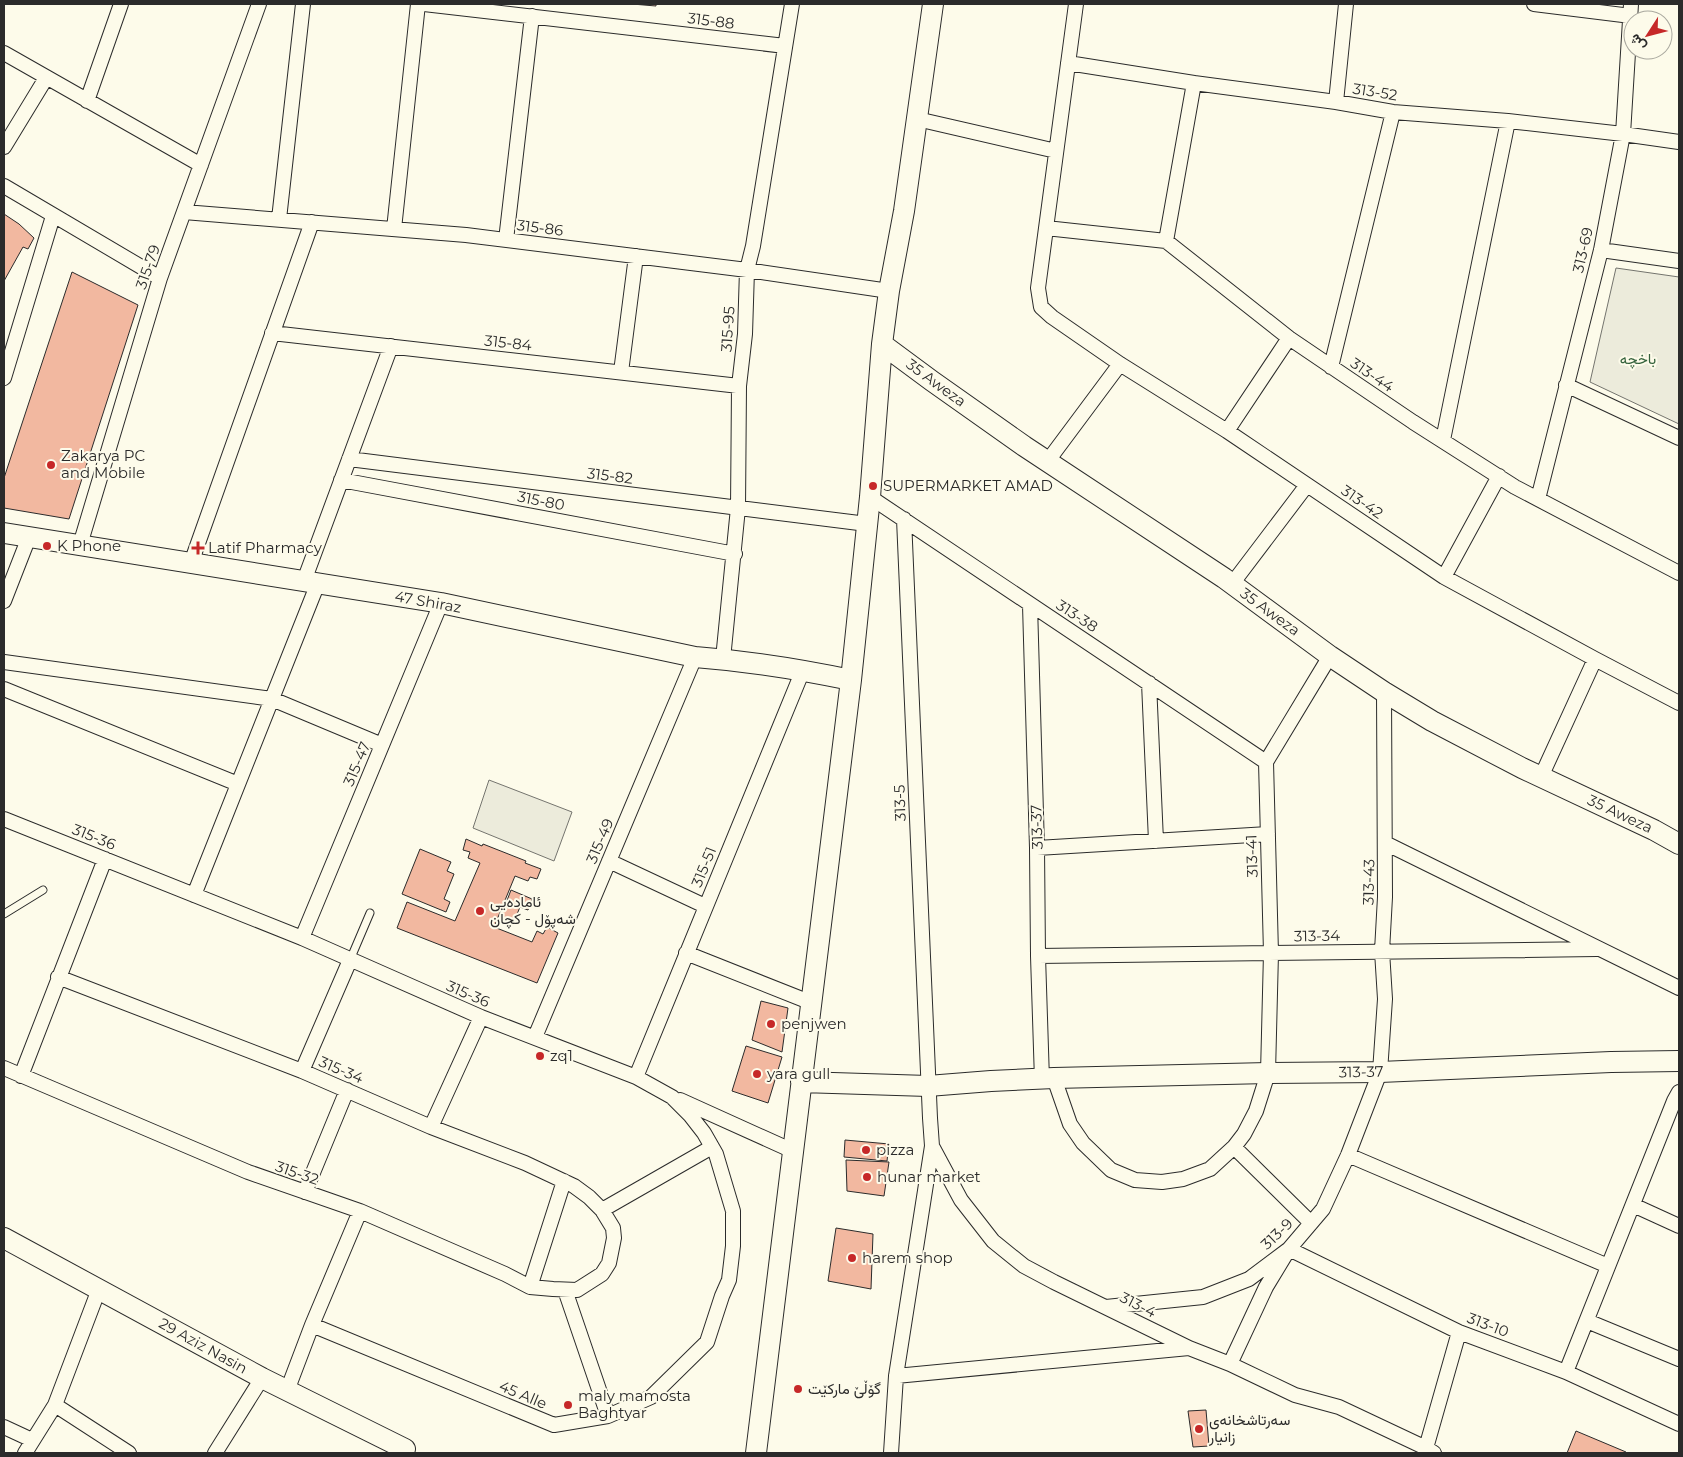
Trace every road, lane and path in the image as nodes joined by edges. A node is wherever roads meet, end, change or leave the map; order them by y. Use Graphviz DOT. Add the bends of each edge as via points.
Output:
graph roads {
  1 [pos="121,4"];
  2 [pos="259,4"];
  3 [pos="303,4"];
  4 [pos="418,4"];
  5 [pos="424,4"];
  6 [pos="792,4"];
  7 [pos="933,4"];
  8 [pos="1076,4"];
  9 [pos="1346,4"];
  10 [pos="1534,4"];
  11 [pos="1631,10"];
  12 [pos="532,16"];
  13 [pos="785,46"];
  14 [pos="4,53"];
  15 [pos="1628,60"];
  16 [pos="1068,63"];
  17 [pos="46,78"];
  18 [pos="1194,84"];
  19 [pos="87,101"];
  20 [pos="1336,102"];
  21 [pos="1393,112"];
  22 [pos="917,119"];
  23 [pos="1508,121"];
  24 [pos="1623,134"];
  25 [pos="1679,142"];
  26 [pos="4,147"];
  27 [pos="1056,151"];
  28 [pos="201,165"];
  29 [pos="4,186"];
  30 [pos="184,212"];
  31 [pos="53,216"];
  32 [pos="279,220"];
  33 [pos="312,222"];
  34 [pos="1046,228"];
  35 [pos="394,229"];
  36 [pos="506,240"];
  37 [pos="1166,241"];
  38 [pos="1601,250"];
  39 [pos="636,256"];
  40 [pos="1679,261"];
  41 [pos="747,270"];
  42 [pos="160,278"];
  43 [pos="889,291"];
  44 [pos="272,332"];
  45 [pos="1289,338"];
  46 [pos="882,344"];
  47 [pos="391,346"];
  48 [pos="1120,364"];
  49 [pos="1331,367"];
  50 [pos="621,372"];
  51 [pos="4,378"];
  52 [pos="1566,385"];
  53 [pos="739,386"];
  54 [pos="1227,431"];
  55 [pos="1679,438"];
  56 [pos="1444,440"];
  57 [pos="349,459"];
  58 [pos="1047,462"];
  59 [pos="1499,476"];
  60 [pos="341,480"];
  61 [pos="1307,485"];
  62 [pos="870,497"];
  63 [pos="1538,499"];
  64 [pos="738,508"];
  65 [pos="904,519"];
  66 [pos="868,524"];
  67 [pos="4,533"];
  68 [pos="29,537"];
  69 [pos="80,545"];
  70 [pos="735,554"];
  71 [pos="191,563"];
  72 [pos="1679,573"];
  73 [pos="1444,576"];
  74 [pos="311,582"];
  75 [pos="1232,584"];
  76 [pos="4,602"];
  77 [pos="442,603"];
  78 [pos="1030,605"];
  79 [pos="1330,656"];
  80 [pos="695,657"];
  81 [pos="723,659"];
  82 [pos="1595,659"];
  83 [pos="4,662"];
  84 [pos="803,670"];
  85 [pos="851,680"];
  86 [pos="1149,683"];
  87 [pos="4,690"];
  88 [pos="1384,692"];
  89 [pos="272,699"];
  90 [pos="1679,702"];
  91 [pos="382,746"];
  92 [pos="1266,762"];
  93 [pos="1541,777"];
  94 [pos="238,784"];
  95 [pos="4,819"];
  96 [pos="1268,834"];
  97 [pos="1156,841"];
  98 [pos="1385,843"];
  99 [pos="1679,844"];
  100 [pos="1037,848"];
  101 [pos="105,859"];
  102 [pos="609,862"];
  103 [pos="43,890"];
  104 [pos="194,895"];
  105 [pos="705,906"];
  106 [pos="4,914"];
  107 [pos="370,914"];
  108 [pos="302,938"];
  109 [pos="1598,949"];
  110 [pos="1382,952"];
  111 [pos="686,953"];
  112 [pos="1271,953"];
  113 [pos="1038,956"];
  114 [pos="350,960"];
  115 [pos="58,977"];
  116 [pos="1679,988"];
  117 [pos="812,1003"];
  118 [pos="481,1017"];
  119 [pos="535,1037"];
  120 [pos="1679,1061"];
  121 [pos="4,1068"];
  122 [pos="302,1071"];
  123 [pos="1268,1072"];
  124 [pos="1380,1072"];
  125 [pos="21,1076"];
  126 [pos="636,1077"];
  127 [pos="1048,1079"];
  128 [pos="801,1082"];
  129 [pos="928,1086"];
  130 [pos="347,1090"];
  131 [pos="672,1096"];
  132 [pos="1677,1098"];
  133 [pos="431,1127"];
  134 [pos="932,1146"];
  135 [pos="712,1147"];
  136 [pos="1234,1147"];
  137 [pos="793,1151"];
  138 [pos="1348,1155"];
  139 [pos="564,1181"];
  140 [pos="305,1192"];
  141 [pos="1632,1205"];
  142 [pos="602,1210"];
  143 [pos="360,1211"];
  144 [pos="1311,1223"];
  145 [pos="1679,1226"];
  146 [pos="4,1238"];
  147 [pos="1289,1249"];
  148 [pos="1608,1266"];
  149 [pos="530,1286"];
  150 [pos="99,1288"];
  151 [pos="565,1290"];
  152 [pos="1106,1307"];
  153 [pos="1586,1321"];
  154 [pos="312,1325"];
  155 [pos="1458,1332"];
  156 [pos="707,1342"];
  157 [pos="1189,1348"];
  158 [pos="1679,1359"];
  159 [pos="1230,1364"];
  160 [pos="1566,1372"];
  161 [pos="896,1376"];
  162 [pos="262,1378"];
  163 [pos="287,1391"];
  164 [pos="55,1405"];
  165 [pos="608,1416"];
  166 [pos="1679,1424"];
  167 [pos="4,1427"];
  168 [pos="32,1440"];
  169 [pos="1430,1450"];
  170 [pos="405,1452"];
  171 [pos="25,1453"];
  172 [pos="129,1453"];
  173 [pos="216,1453"];
  174 [pos="756,1453"];
  175 [pos="891,1453"];
  1 -- 19 [label="street"];
  2 -- 28 [label="street, 315-79"];
  3 -- 32 [label="street"];
  4 -- 35 [label="street"];
  5 -- 12 [label="street, 315-88"];
  6 -- 13 [label="street, 315-95"];
  7 -- 22 [label="street"];
  8 -- 16 [label="street"];
  9 -- 20 [label="street"];
  10 -- 11 [label="street"];
  12 -- 13 [label="street, 315-88"];
  12 -- 36 [label="street"];
  13 -- 41 [label="street, 315-95"];
  14 -- 17 [label="street"];
  15 -- 24 [label="street, 313-69"];
  16 -- 18 [label="street, 313-52"];
  16 -- 27 [label="street"];
  17 -- 19 [label="street"];
  17 -- 26 [label="street"];
  18 -- 20 [label="street, 313-52"];
  18 -- 37 [label="street"];
  19 -- 28 [label="street"];
  20 -- 21 [label="street, 313-52"];
  21 -- 23 [label="street, 313-52"];
  21 -- 49 [label="street"];
  22 -- 27 [label="street"];
  22 -- 43 [label="street"];
  23 -- 24 [label="street, 313-52"];
  23 -- 56 [label="street"];
  24 -- 25 [label="street, 313-52"];
  24 -- 38 [label="street, 313-69"];
  27 -- 34 [label="street"];
  28 -- 30 [label="street, 315-79"];
  29 -- 31 [label="street"];
  30 -- 32 [label="street, 315-86"];
  30 -- 42 [label="street, 315-79"];
  31 -- 42 [label="street"];
  31 -- 51 [label="street"];
  32 -- 33 [label="street, 315-86"];
  33 -- 35 [label="street, 315-86"];
  33 -- 44 [label="street"];
  34 -- 37 [label="street"];
  34 -- 48 [label="street, 313-42" via="1038,288 1041,307"];
  35 -- 36 [label="street, 315-86"];
  36 -- 39 [label="street, 315-86"];
  37 -- 45 [label="street, 313-44"];
  38 -- 40 [label="street"];
  38 -- 52 [label="street, 313-69"];
  39 -- 41 [label="street, 315-86"];
  39 -- 50 [label="street"];
  41 -- 43 [label="street, 315-86"];
  41 -- 53 [label="street, 315-95"];
  42 -- 69 [label="street, 315-79"];
  43 -- 46 [label="street"];
  44 -- 47 [label="street, 315-84"];
  44 -- 71 [label="street"];
  45 -- 49 [label="street, 313-44"];
  45 -- 54 [label="street"];
  46 -- 58 [label="street, 35 Aweza"];
  46 -- 62 [label="street"];
  47 -- 50 [label="street, 315-84"];
  47 -- 57 [label="street"];
  48 -- 54 [label="street, 313-42"];
  48 -- 58 [label="street"];
  49 -- 56 [label="street, 313-44"];
  50 -- 53 [label="street, 315-84"];
  52 -- 55 [label="street"];
  52 -- 63 [label="street, 313-69"];
  53 -- 64 [label="street, 315-95"];
  54 -- 61 [label="street, 313-42"];
  56 -- 59 [label="street, 313-44"];
  57 -- 60 [label="street"];
  57 -- 64 [label="street, 315-82"];
  58 -- 75 [label="street, 35 Aweza"];
  59 -- 63 [label="street, 313-44"];
  59 -- 73 [label="street"];
  60 -- 70 [label="street, 315-80"];
  60 -- 74 [label="street"];
  61 -- 73 [label="street, 313-42"];
  61 -- 75 [label="street"];
  62 -- 65 [label="street, 313-38"];
  62 -- 66 [label="street"];
  63 -- 72 [label="street, 313-44"];
  64 -- 66 [label="street, 315-82"];
  64 -- 70 [label="street, 315-95"];
  65 -- 78 [label="street, 313-38"];
  65 -- 129 [label="street, 313-5"];
  66 -- 85 [label="street"];
  67 -- 68 [label="street, 47 Shiraz"];
  68 -- 69 [label="street, 47 Shiraz"];
  68 -- 76 [label="street"];
  69 -- 71 [label="street, 47 Shiraz"];
  70 -- 81 [label="street, 315-95"];
  71 -- 74 [label="street, 47 Shiraz"];
  73 -- 82 [label="street, 313-42"];
  74 -- 77 [label="street, 47 Shiraz"];
  74 -- 89 [label="street"];
  75 -- 79 [label="street, 35 Aweza"];
  77 -- 80 [label="street, 47 Shiraz"];
  77 -- 91 [label="street, 315-47"];
  78 -- 86 [label="street, 313-38"];
  78 -- 100 [label="street, 313-37"];
  79 -- 88 [label="street, 35 Aweza"];
  79 -- 92 [label="street"];
  80 -- 81 [label="street, 47 Shiraz"];
  80 -- 102 [label="street, 315-49"];
  81 -- 84 [label="street, 47 Shiraz"];
  82 -- 90 [label="street, 313-42"];
  82 -- 93 [label="street"];
  83 -- 89 [label="street"];
  84 -- 85 [label="street, 47 Shiraz"];
  84 -- 105 [label="street, 315-51"];
  85 -- 117 [label="street"];
  86 -- 92 [label="street, 313-38"];
  86 -- 97 [label="street"];
  87 -- 94 [label="street"];
  88 -- 93 [label="street, 35 Aweza" via="1432,721"];
  88 -- 98 [label="street, 313-43"];
  89 -- 91 [label="street"];
  89 -- 94 [label="street"];
  91 -- 108 [label="street, 315-47"];
  92 -- 96 [label="street, 313-41"];
  93 -- 99 [label="street, 35 Aweza"];
  94 -- 104 [label="street"];
  95 -- 101 [label="street, 315-36"];
  96 -- 97 [label="street"];
  96 -- 112 [label="street, 313-41"];
  97 -- 100 [label="street"];
  98 -- 109 [label="street"];
  98 -- 110 [label="street, 313-43"];
  100 -- 113 [label="street, 313-37"];
  101 -- 104 [label="street, 315-36"];
  101 -- 115 [label="street"];
  102 -- 105 [label="street"];
  102 -- 119 [label="street, 315-49"];
  103 -- 106 [label="lane"];
  104 -- 108 [label="street, 315-36"];
  105 -- 111 [label="street, 315-51"];
  107 -- 114 [label="lane"];
  108 -- 114 [label="street, 315-36"];
  109 -- 110 [label="street, 313-34"];
  109 -- 116 [label="street"];
  110 -- 112 [label="street, 313-34"];
  110 -- 124 [label="street, 313-43" via="1385,999"];
  111 -- 117 [label="street"];
  111 -- 126 [label="street, 315-51"];
  112 -- 113 [label="street, 313-34"];
  112 -- 123 [label="street, 313-41"];
  113 -- 127 [label="street, 313-37"];
  114 -- 118 [label="street, 315-36"];
  114 -- 122 [label="street"];
  115 -- 122 [label="street, 315-34"];
  115 -- 125 [label="street"];
  117 -- 128 [label="street"];
  118 -- 119 [label="street, 315-36"];
  118 -- 133 [label="street"];
  119 -- 126 [label="street, 315-36"];
  120 -- 124 [label="street, 313-37"];
  121 -- 125 [label="street"];
  122 -- 130 [label="street, 315-34"];
  123 -- 124 [label="street, 313-37"];
  123 -- 127 [label="street, 313-37"];
  123 -- 136 [label="street, 313-41" via="1256,1111"];
  124 -- 138 [label="street, 313-9"];
  125 -- 140 [label="street, 315-32" via="248,1172"];
  126 -- 131 [label="street, 315-36"];
  127 -- 129 [label="street, 313-37"];
  127 -- 136 [label="street, 313-41" via="1083,1143 1111,1170 1135,1180 1162,1182 1183,1179 1210,1169"];
  128 -- 129 [label="street, 313-37"];
  128 -- 137 [label="street"];
  129 -- 134 [label="street, 313-4"];
  130 -- 133 [label="street, 315-34"];
  130 -- 140 [label="street"];
  131 -- 135 [label="street, 315-36"];
  131 -- 137 [label="street"];
  132 -- 141 [label="street"];
  133 -- 139 [label="street, 315-34"];
  134 -- 152 [label="street, 313-4" via="961,1200 993,1241 1024,1266"];
  134 -- 161 [label="street"];
  135 -- 142 [label="street"];
  135 -- 156 [label="street, 315-36" via="733,1211 733,1246 729,1280"];
  136 -- 144 [label="street"];
  137 -- 174 [label="street"];
  138 -- 144 [label="street, 313-9" via="1323,1209"];
  138 -- 148 [label="street"];
  139 -- 142 [label="street, 315-34"];
  139 -- 149 [label="street"];
  140 -- 143 [label="street, 315-32"];
  141 -- 145 [label="street"];
  141 -- 148 [label="street"];
  142 -- 151 [label="street" via="613,1228 609,1263 602,1274 590,1283 577,1290"];
  143 -- 149 [label="street, 315-32"];
  143 -- 154 [label="street"];
  144 -- 147 [label="street, 313-9"];
  146 -- 150 [label="street, 29 Aziz Nasin"];
  147 -- 152 [label="street, 313-9" via="1249,1279 1203,1297"];
  147 -- 155 [label="street, 313-10"];
  147 -- 159 [label="street" via="1266,1287"];
  148 -- 153 [label="street"];
  149 -- 151 [label="street, 315-32"];
  150 -- 162 [label="street, 29 Aziz Nasin"];
  150 -- 164 [label="street"];
  151 -- 165 [label="street"];
  152 -- 157 [label="street, 313-4"];
  153 -- 158 [label="street"];
  153 -- 160 [label="street"];
  154 -- 163 [label="street"];
  154 -- 165 [label="street, 45 Alle" via="554,1425"];
  155 -- 160 [label="street, 313-10"];
  155 -- 169 [label="street"];
  156 -- 165 [label="street, 45 Alle" via="650,1397"];
  157 -- 159 [label="street, 313-4"];
  157 -- 161 [label="street"];
  159 -- 169 [label="street, 313-4" via="1295,1395 1339,1407"];
  160 -- 166 [label="street, 313-10"];
  161 -- 175 [label="street"];
  162 -- 163 [label="street, 29 Aziz Nasin"];
  162 -- 173 [label="street"];
  163 -- 170 [label="street, 29 Aziz Nasin"];
  164 -- 168 [label="street"];
  164 -- 172 [label="street"];
  167 -- 168 [label="street"];
  168 -- 171 [label="street"];
}
